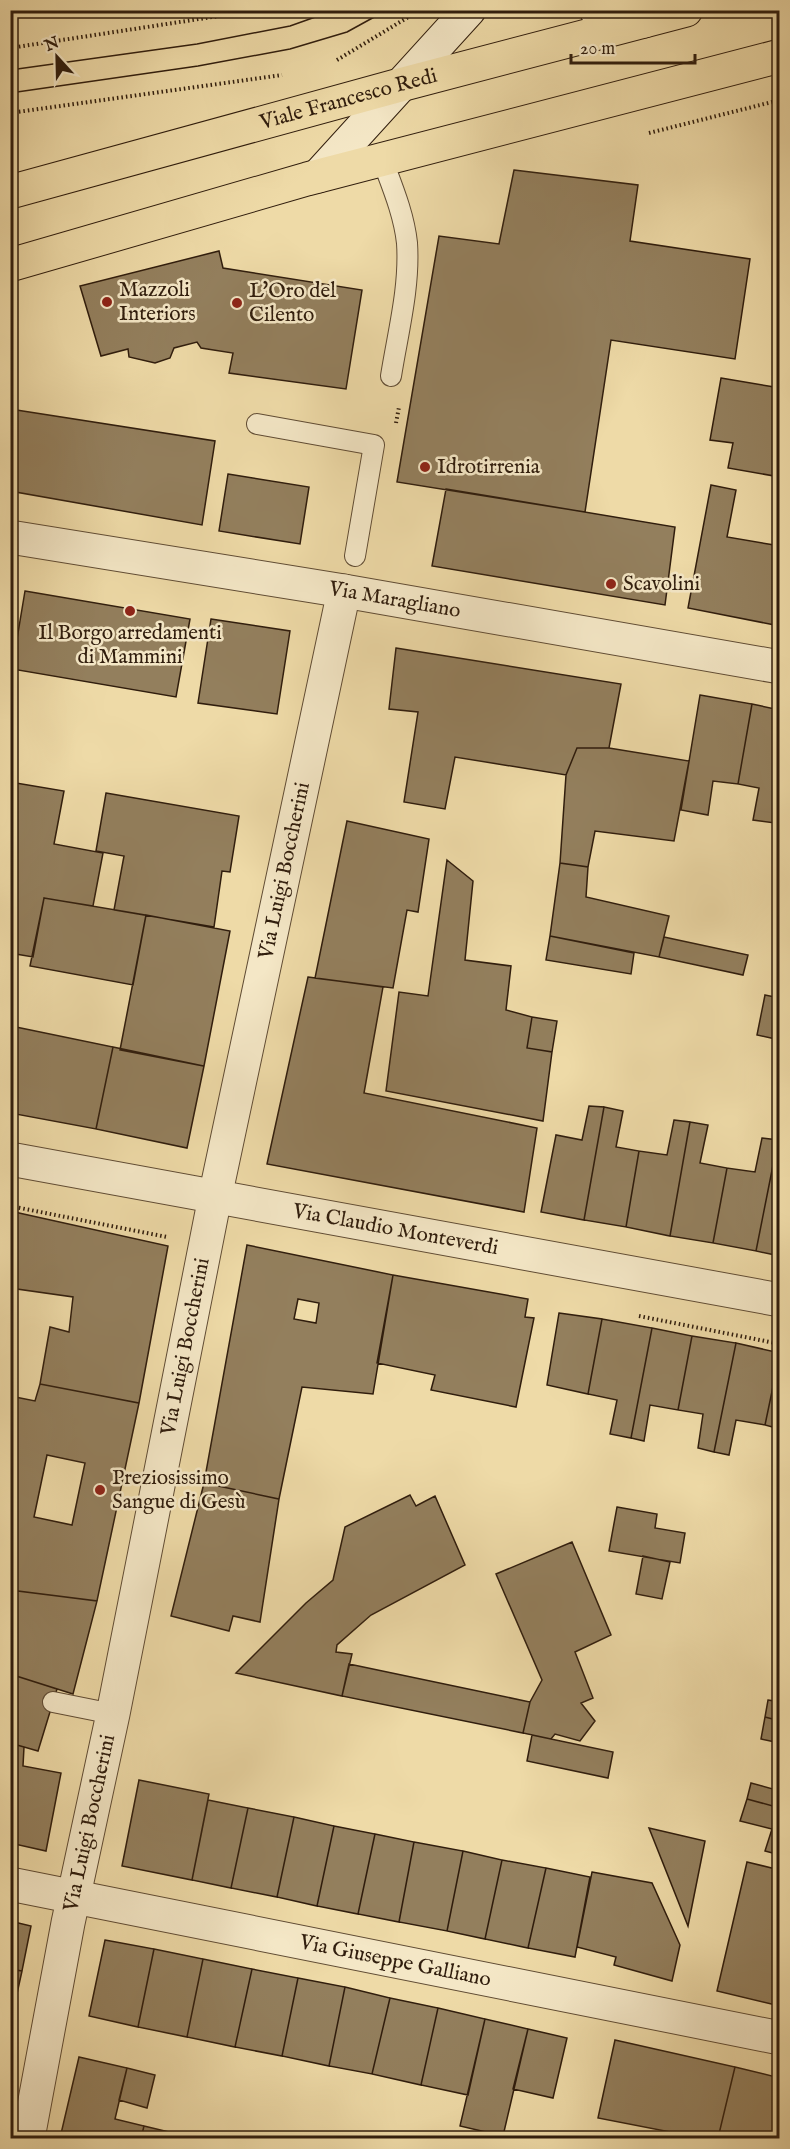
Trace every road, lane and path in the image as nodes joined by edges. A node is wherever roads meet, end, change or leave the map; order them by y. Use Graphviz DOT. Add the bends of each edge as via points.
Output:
graph roads {
  1 [pos="258,10"];
  2 [pos="469,10"];
  3 [pos="596,10"];
  4 [pos="686,10"];
  5 [pos="418,17"];
  6 [pos="644,21"];
  7 [pos="10,48"];
  8 [pos="780,56"];
  9 [pos="335,62"];
  10 [pos="287,74"];
  11 [pos="400,85"];
  12 [pos="10,113"];
  13 [pos="382,159"];
  14 [pos="318,176"];
  15 [pos="10,192"];
  16 [pos="10,265"];
  17 [pos="391,376"];
  18 [pos="257,424"];
  19 [pos="374,445"];
  20 [pos="10,537"];
  21 [pos="355,556"];
  22 [pos="344,591"];
  23 [pos="780,667"];
  24 [pos="10,1159"];
  25 [pos="215,1197"];
  26 [pos="10,1206"];
  27 [pos="172,1238"];
  28 [pos="780,1300"];
  29 [pos="53,1702"];
  30 [pos="113,1714"];
  31 [pos="10,1884"];
  32 [pos="73,1898"];
  33 [pos="780,2038"];
  34 [pos="28,2139"];
  1 -- 7 [label="path"];
  2 -- 11 [label="street"];
  3 -- 6 [label="street"];
  4 -- 6 [label="main road, Viale Francesco Redi"];
  5 -- 9 [label="path, Viale Francesco Redi" via="408,16"];
  6 -- 11 [label="main road, Viale Francesco Redi"];
  8 -- 13 [label="main road"];
  10 -- 12 [label="path"];
  11 -- 14 [label="street"];
  11 -- 15 [label="main road, Viale Francesco Redi"];
  13 -- 14 [label="main road"];
  13 -- 17 [label="lane" via="396,196 406,241 408,275"];
  14 -- 16 [label="main road"];
  17 -- 19 [label="path" via="404,378 392,448"];
  18 -- 19 [label="lane"];
  19 -- 21 [label="lane"];
  20 -- 22 [label="street, Via Maragliano"];
  22 -- 23 [label="street, Via Maragliano"];
  22 -- 25 [label="street, Via Luigi Boccherini"];
  24 -- 25 [label="street, Via Claudio Monteverdi"];
  25 -- 28 [label="street, Via Claudio Monteverdi"];
  25 -- 30 [label="street, Via Luigi Boccherini"];
  26 -- 27 [label="path"];
  29 -- 30 [label="lane"];
  30 -- 32 [label="street, Via Luigi Boccherini"];
  31 -- 32 [label="street, Via Giuseppe Galliano"];
  32 -- 33 [label="street, Via Giuseppe Galliano"];
  32 -- 34 [label="street, Via Luigi Boccherini"];
}
